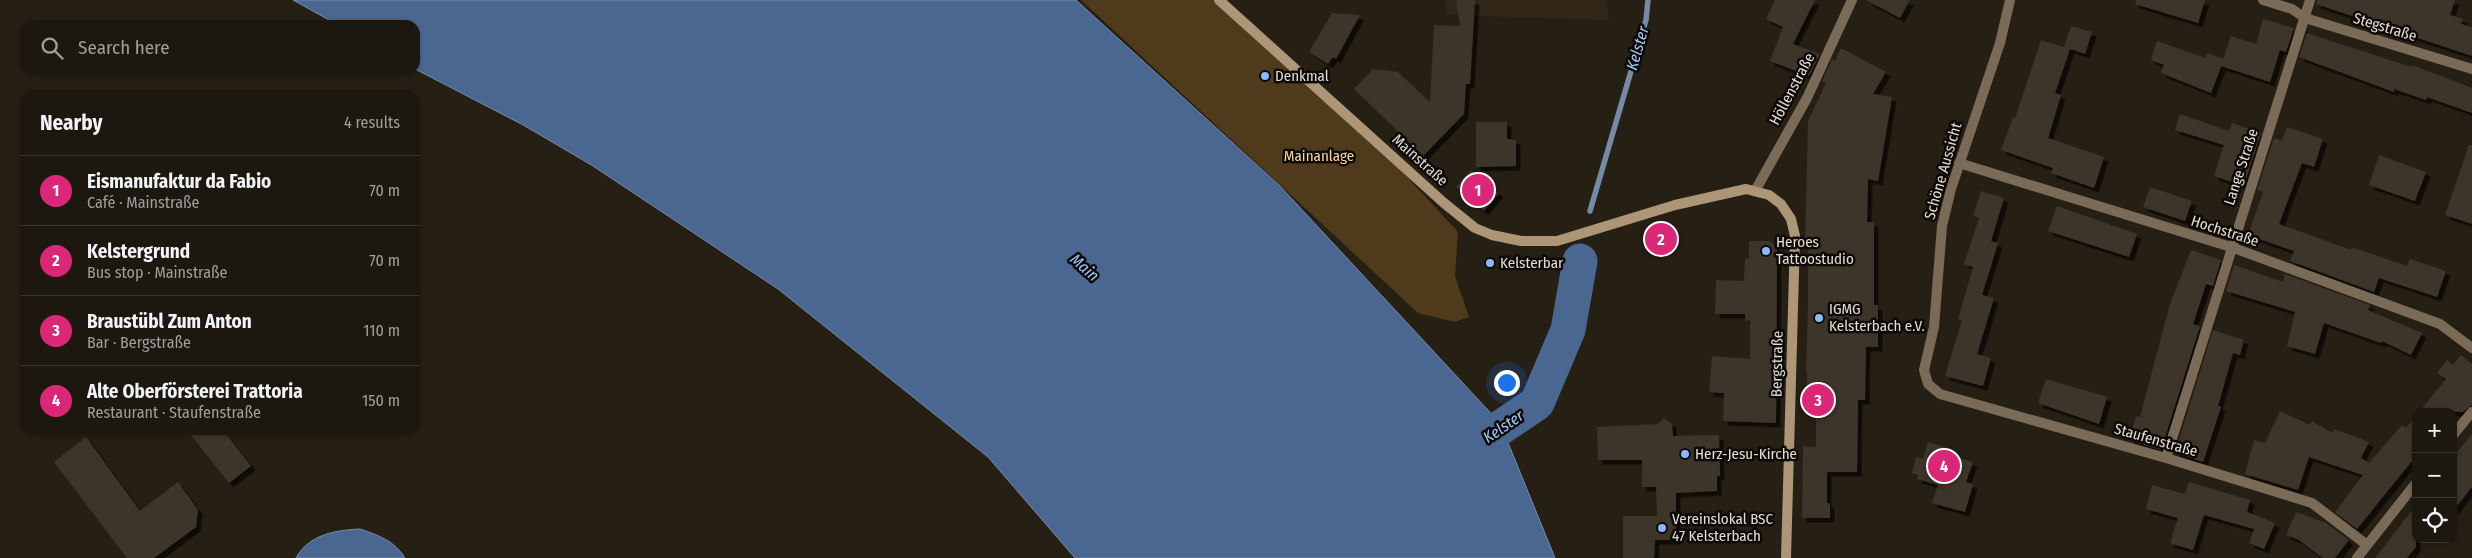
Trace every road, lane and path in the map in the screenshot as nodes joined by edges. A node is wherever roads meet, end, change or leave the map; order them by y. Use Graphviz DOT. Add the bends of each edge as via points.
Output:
graph roads {
  1 [pos="1219,0"];
  2 [pos="1852,0"];
  3 [pos="2010,0"];
  4 [pos="2263,0"];
  5 [pos="2310,0"];
  6 [pos="2305,18"];
  7 [pos="2472,69"];
  8 [pos="1959,162"];
  9 [pos="1755,191"];
  10 [pos="2231,248"];
  11 [pos="2472,348"];
  12 [pos="1928,384"];
  13 [pos="2472,412"];
  14 [pos="2457,430"];
  15 [pos="2166,458"];
  16 [pos="2412,488"];
  17 [pos="2367,545"];
  18 [pos="1786,558"];
  19 [pos="2357,558"];
  1 -- 9 [label="street, Mainstraße" via="1444,203 1475,228 1492,235 1521,241 1557,241 1675,205 1736,190"];
  2 -- 9 [label="street, Höllenstraße" via="1808,98"];
  3 -- 8 [label="street, Schöne Aussicht" via="1992,68"];
  4 -- 6 [label="street, Stegstraße" via="2292,9"];
  5 -- 6 [label="street, Lange Straße"];
  6 -- 7 [label="street, Stegstraße"];
  6 -- 10 [label="street, Lange Straße"];
  8 -- 10 [label="street, Hochstraße"];
  8 -- 12 [label="street, Schöne Aussicht" via="1942,226 1934,327 1924,370"];
  9 -- 18 [label="street, Bergstraße" via="1769,195 1781,204 1791,220 1795,236"];
  10 -- 11 [label="street, Hochstraße" via="2440,324"];
  10 -- 15 [label="street, Lange Straße"];
  12 -- 15 [label="street, Staufenstraße" via="1940,394"];
  13 -- 14 [label="street"];
  15 -- 17 [label="street, Staufenstraße" via="2312,503"];
  16 -- 17 [label="street"];
  17 -- 19 [label="street"];
}
